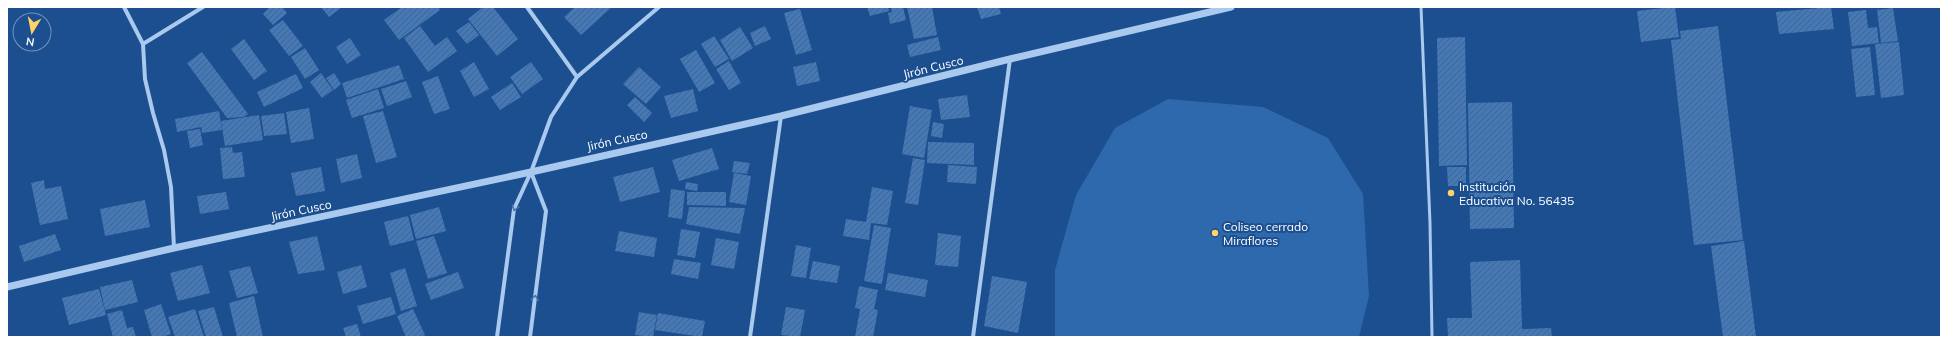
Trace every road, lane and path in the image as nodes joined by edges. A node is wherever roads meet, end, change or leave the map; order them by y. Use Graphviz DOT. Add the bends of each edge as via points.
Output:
graph roads {
  1 [pos="124,7"];
  2 [pos="203,7"];
  3 [pos="527,7"];
  4 [pos="659,7"];
  5 [pos="1231,7"];
  6 [pos="1421,7"];
  7 [pos="143,44"];
  8 [pos="1010,59"];
  9 [pos="578,77"];
  10 [pos="780,116"];
  11 [pos="530,172"];
  12 [pos="174,248"];
  13 [pos="7,287"];
  14 [pos="497,337"];
  15 [pos="530,337"];
  16 [pos="750,337"];
  17 [pos="973,337"];
  18 [pos="1432,337"];
  1 -- 7 [label="street"];
  2 -- 7 [label="street"];
  3 -- 9 [label="street"];
  4 -- 9 [label="street"];
  5 -- 8 [label="street, Jirón Cusco"];
  6 -- 18 [label="lane"];
  7 -- 12 [label="street" via="145,80 171,187"];
  8 -- 10 [label="street, Jirón Cusco"];
  8 -- 17 [label="street"];
  9 -- 11 [label="street" via="551,117"];
  10 -- 11 [label="street, Jirón Cusco"];
  10 -- 16 [label="street"];
  11 -- 12 [label="street, Jirón Cusco"];
  11 -- 14 [label="street, one-way" via="514,209"];
  15 -- 11 [label="street, one-way" via="546,211"];
  12 -- 13 [label="street, Jirón Cusco"];
}
